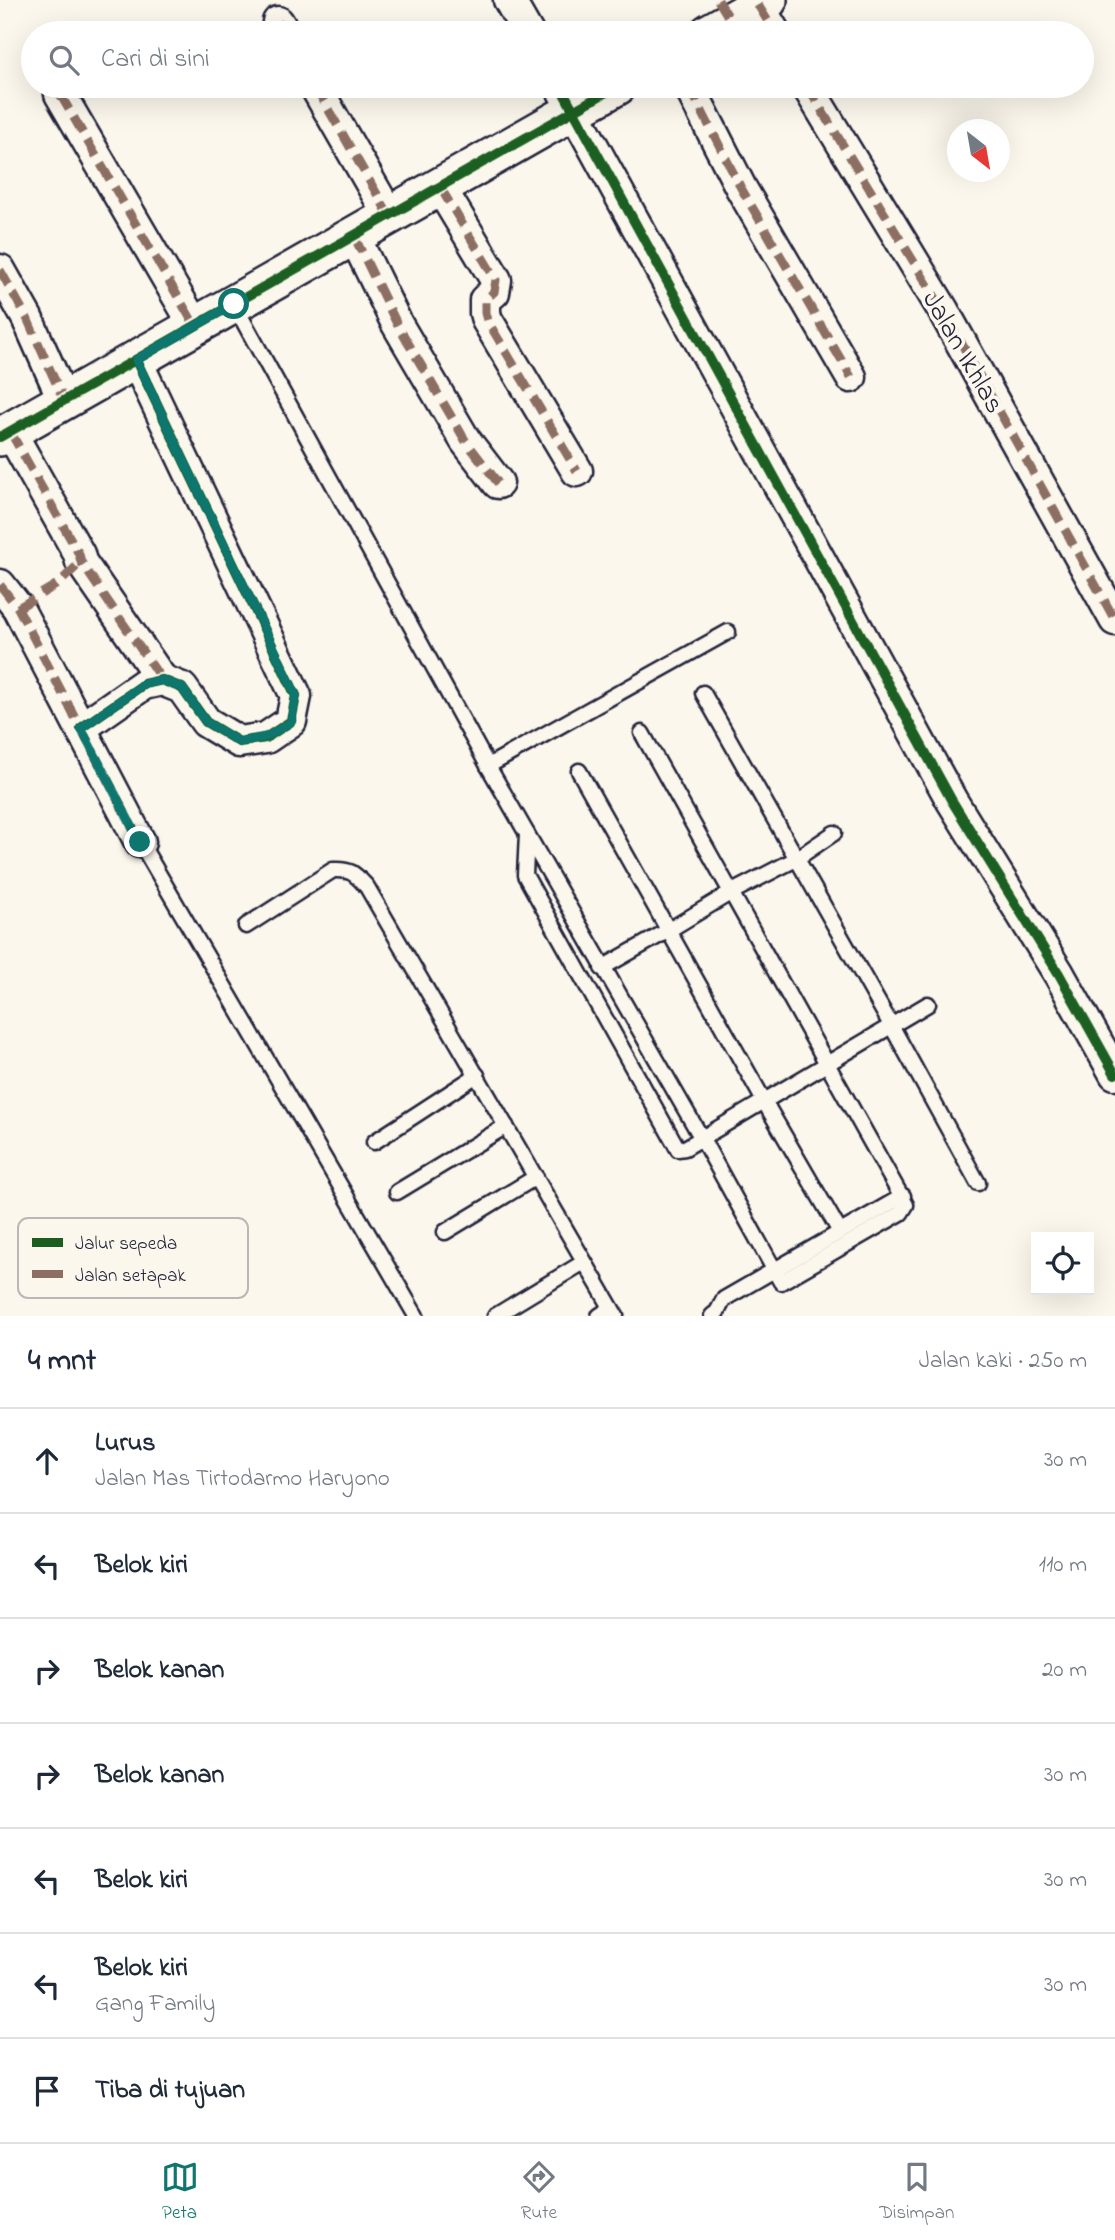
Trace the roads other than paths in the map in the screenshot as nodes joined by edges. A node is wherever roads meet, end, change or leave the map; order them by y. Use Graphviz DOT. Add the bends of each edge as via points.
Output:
graph roads {
  1 [pos="509,0"];
  2 [pos="521,21"];
  3 [pos="62,98"];
  4 [pos="322,98"];
  5 [pos="567,98"];
  6 [pos="695,98"];
  7 [pos="814,98"];
  8 [pos="440,187"];
  9 [pos="389,215"];
  10 [pos="354,236"];
  11 [pos="0,271"];
  12 [pos="234,304"];
  13 [pos="195,326"];
  14 [pos="136,360"];
  15 [pos="851,377"];
  16 [pos="64,401"];
  17 [pos="5,434"];
  18 [pos="578,471"];
  19 [pos="498,483"];
  20 [pos="0,585"];
  21 [pos="1115,620"];
  22 [pos="728,632"];
  23 [pos="162,680"];
  24 [pos="703,693"];
  25 [pos="81,728"];
  26 [pos="642,733"];
  27 [pos="488,766"];
  28 [pos="579,771"];
  29 [pos="527,833"];
  30 [pos="834,833"];
  31 [pos="140,842"];
  32 [pos="796,859"];
  33 [pos="730,892"];
  34 [pos="246,926"];
  35 [pos="669,930"];
  36 [pos="602,968"];
  37 [pos="928,1004"];
  38 [pos="891,1025"];
  39 [pos="827,1063"];
  40 [pos="1115,1074"];
  41 [pos="477,1075"];
  42 [pos="764,1101"];
  43 [pos="506,1126"];
  44 [pos="701,1138"];
  45 [pos="374,1142"];
  46 [pos="536,1177"];
  47 [pos="978,1183"];
  48 [pos="397,1192"];
  49 [pos="903,1196"];
  50 [pos="445,1232"];
  51 [pos="840,1232"];
  52 [pos="584,1262"];
  53 [pos="774,1271"];
  54 [pos="609,1313"];
  55 [pos="416,1316"];
  56 [pos="495,1316"];
  57 [pos="712,1316"];
  1 -- 2 [label="street"];
  3 -- 13 [label="street"];
  4 -- 9 [label="street"];
  5 -- 8 [label="street"];
  5 -- 40 [label="street" via="952,801"];
  6 -- 15 [label="street" via="741,188"];
  7 -- 21 [label="street, Jalan Ikhlas" via="943,310"];
  8 -- 9 [label="street"];
  8 -- 18 [label="street" via="496,280 494,292 485,300 487,320"];
  9 -- 10 [label="street"];
  10 -- 12 [label="street"];
  10 -- 19 [label="street" via="397,324 465,440"];
  11 -- 16 [label="street"];
  12 -- 13 [label="street"];
  12 -- 27 [label="lane"];
  13 -- 14 [label="street"];
  14 -- 16 [label="street"];
  14 -- 23 [label="street" via="296,695 291,722 266,737 239,742 206,722 182,688"];
  16 -- 17 [label="street"];
  17 -- 23 [label="street" via="81,562"];
  20 -- 25 [label="street" via="18,608"];
  22 -- 27 [label="lane"];
  23 -- 25 [label="street" via="144,684"];
  24 -- 32 [label="lane"];
  25 -- 31 [label="street"];
  26 -- 33 [label="lane"];
  27 -- 29 [label="lane"];
  28 -- 35 [label="lane"];
  29 -- 36 [label="lane"];
  29 -- 44 [label="lane" via="525,875 678,1149"];
  30 -- 32 [label="lane"];
  31 -- 55 [label="lane"];
  32 -- 33 [label="lane"];
  32 -- 38 [label="lane"];
  33 -- 35 [label="lane"];
  33 -- 39 [label="lane"];
  34 -- 41 [label="lane" via="332,870 346,869 356,875"];
  35 -- 36 [label="lane"];
  35 -- 42 [label="lane"];
  36 -- 44 [label="lane"];
  37 -- 38 [label="lane"];
  38 -- 39 [label="lane"];
  38 -- 47 [label="lane"];
  39 -- 42 [label="lane"];
  39 -- 49 [label="lane"];
  41 -- 43 [label="lane"];
  41 -- 45 [label="lane"];
  42 -- 44 [label="lane"];
  42 -- 51 [label="lane"];
  43 -- 46 [label="lane"];
  43 -- 48 [label="lane"];
  44 -- 53 [label="lane"];
  46 -- 50 [label="lane"];
  46 -- 52 [label="lane"];
  49 -- 51 [label="lane"];
  49 -- 53 [label="lane" via="906,1205 901,1213 781,1282"];
  51 -- 53 [label="lane"];
  52 -- 54 [label="lane"];
  52 -- 56 [label="lane"];
  53 -- 57 [label="lane" via="724,1299"];
}
